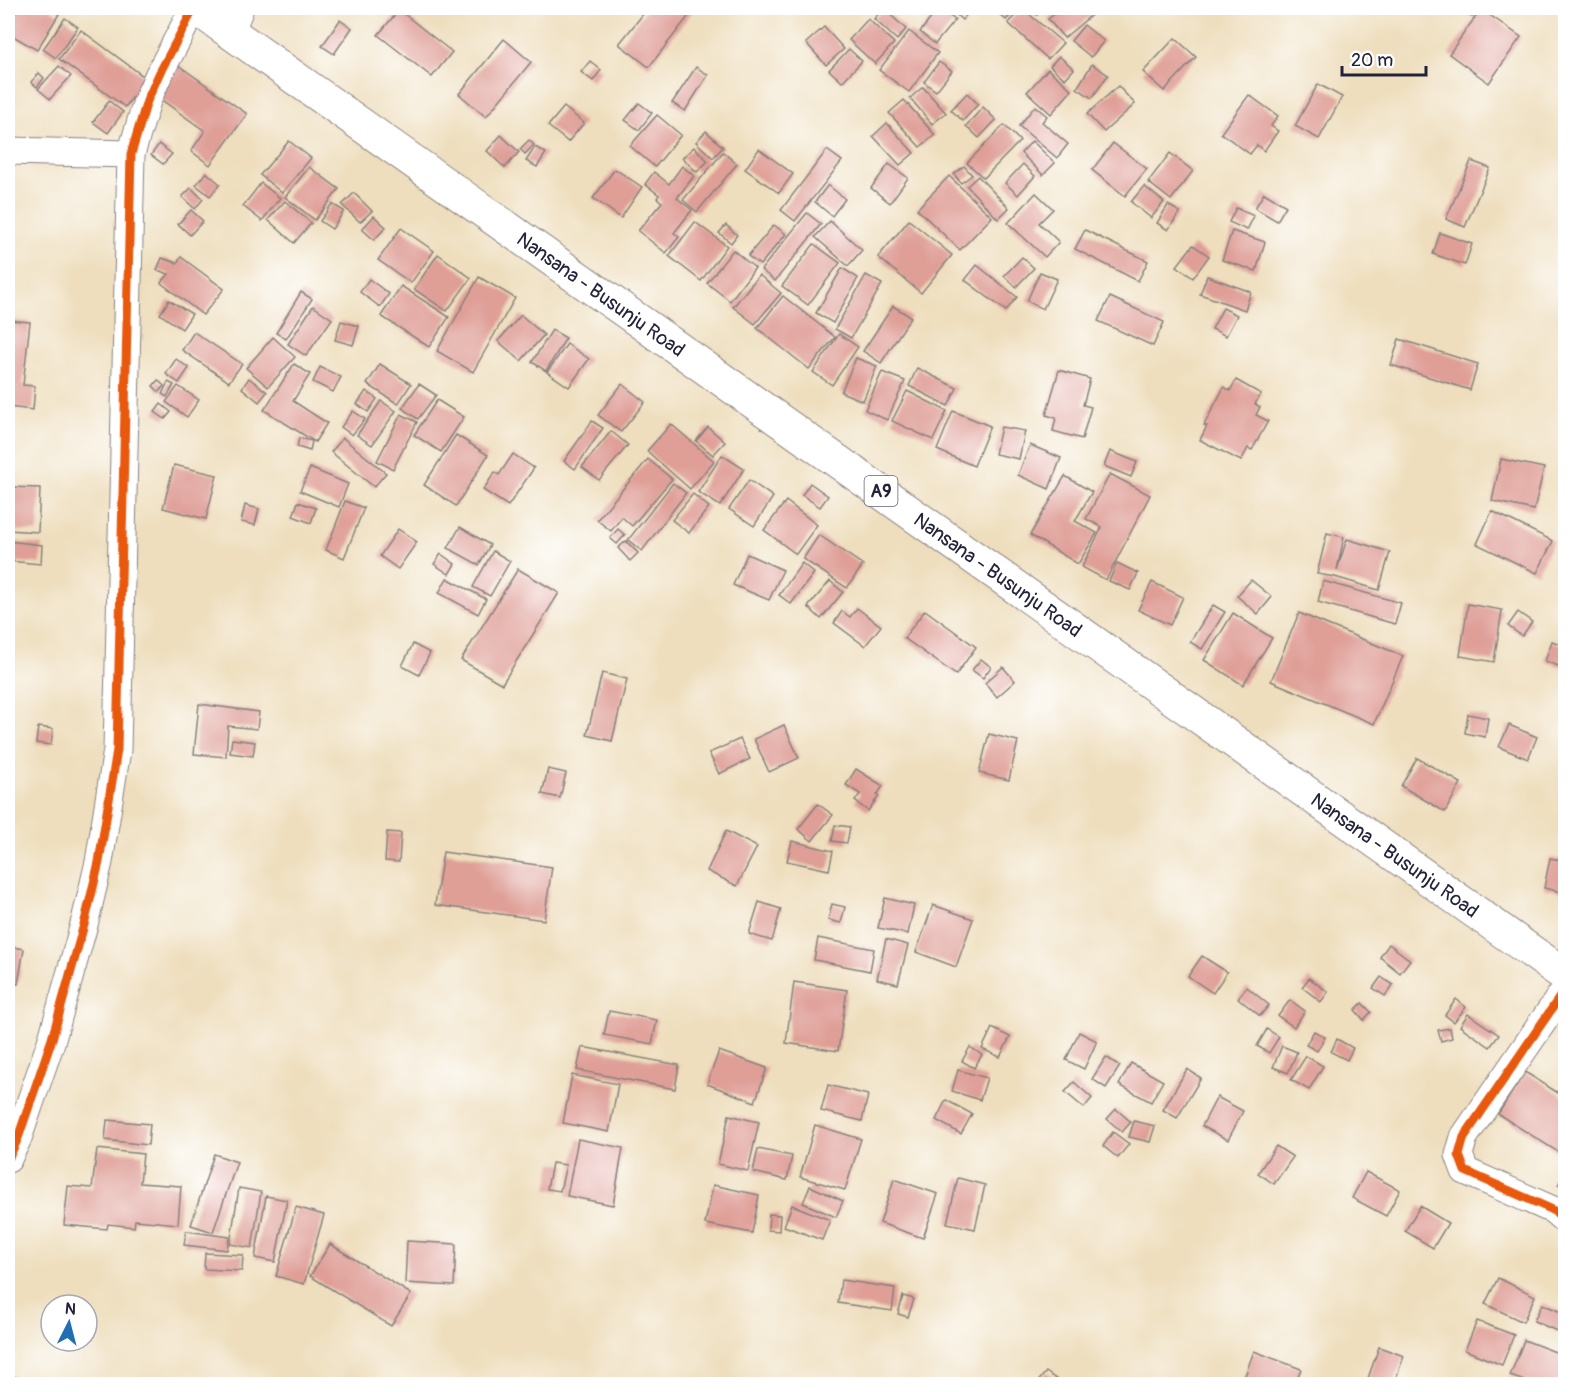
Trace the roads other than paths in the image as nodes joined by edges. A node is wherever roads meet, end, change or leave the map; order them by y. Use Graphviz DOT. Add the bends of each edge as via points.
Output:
graph roads {
  1 [pos="195,8"];
  2 [pos="236,19"];
  3 [pos="8,151"];
  4 [pos="131,154"];
  5 [pos="1566,976"];
  6 [pos="1566,988"];
  7 [pos="8,1160"];
  8 [pos="1566,1221"];
  1 -- 2 [label="main road, Nansana - Busunju Road / A9"];
  1 -- 4 [label="street" via="147,101"];
  2 -- 5 [label="main road, Nansana - Busunju Road / A9"];
  3 -- 4 [label="street"];
  4 -- 7 [label="street" via="117,750 85,921 52,1039"];
  6 -- 8 [label="street" via="1464,1137 1459,1155 1465,1171 1554,1210"];
}
